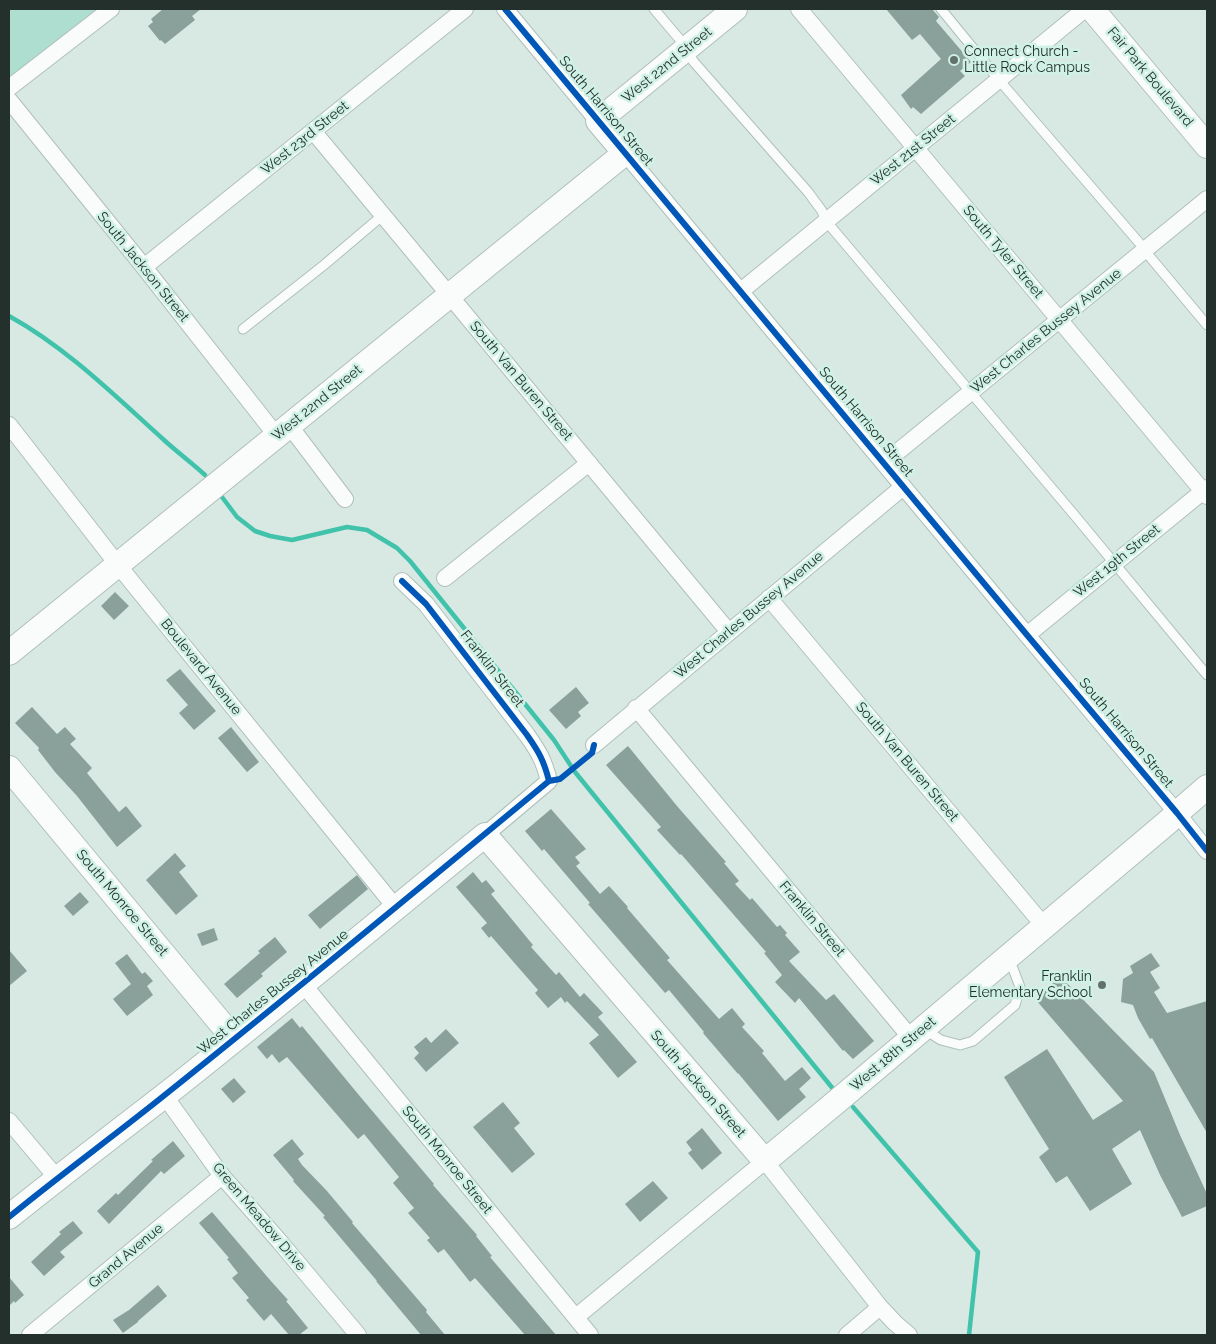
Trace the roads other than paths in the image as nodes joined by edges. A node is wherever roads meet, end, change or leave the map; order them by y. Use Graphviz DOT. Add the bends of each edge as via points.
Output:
graph roads {
  1 [pos="111,9"];
  2 [pos="465,9"];
  3 [pos="505,9"];
  4 [pos="654,9"];
  5 [pos="735,9"];
  6 [pos="799,9"];
  7 [pos="941,9"];
  8 [pos="1085,9"];
  9 [pos="1092,9"];
  10 [pos="686,48"];
  11 [pos="999,80"];
  12 [pos="9,88"];
  13 [pos="9,100"];
  14 [pos="598,121"];
  15 [pos="313,131"];
  16 [pos="1207,146"];
  17 [pos="916,148"];
  18 [pos="625,153"];
  19 [pos="1207,199"];
  20 [pos="383,215"];
  21 [pos="826,221"];
  22 [pos="1145,251"];
  23 [pos="144,267"];
  24 [pos="741,291"];
  25 [pos="450,296"];
  26 [pos="1060,320"];
  27 [pos="1207,325"];
  28 [pos="243,329"];
  29 [pos="971,392"];
  30 [pos="9,425"];
  31 [pos="283,430"];
  32 [pos="589,463"];
  33 [pos="884,463"];
  34 [pos="904,487"];
  35 [pos="1206,492"];
  36 [pos="345,499"];
  37 [pos="1114,564"];
  38 [pos="118,565"];
  39 [pos="444,578"];
  40 [pos="402,581"];
  41 [pos="769,598"];
  42 [pos="729,632"];
  43 [pos="1027,635"];
  44 [pos="9,652"];
  45 [pos="1207,675"];
  46 [pos="636,708"];
  47 [pos="594,745"];
  48 [pos="9,768"];
  49 [pos="549,781"];
  50 [pos="1207,787"];
  51 [pos="1177,813"];
  52 [pos="485,835"];
  53 [pos="1207,851"];
  54 [pos="396,908"];
  55 [pos="1045,927"];
  56 [pos="1009,957"];
  57 [pos="303,984"];
  58 [pos="917,1033"];
  59 [pos="234,1039"];
  60 [pos="164,1095"];
  61 [pos="9,1121"];
  62 [pos="765,1161"];
  63 [pos="222,1176"];
  64 [pos="57,1178"];
  65 [pos="9,1217"];
  66 [pos="880,1307"];
  67 [pos="576,1317"];
  68 [pos="30,1335"];
  69 [pos="358,1335"];
  70 [pos="590,1335"];
  71 [pos="847,1335"];
  72 [pos="909,1335"];
  1 -- 12 [label="street"];
  2 -- 15 [label="street, West 23rd Street"];
  3 -- 14 [label="street, South Harrison Street"];
  4 -- 10 [label="lane"];
  5 -- 10 [label="street, West 22nd Street"];
  6 -- 17 [label="street, South Tyler Street"];
  7 -- 11 [label="lane"];
  8 -- 11 [label="street, West 21st Street"];
  9 -- 16 [label="street, Fair Park Boulevard"];
  10 -- 14 [label="street, West 22nd Street"];
  10 -- 21 [label="lane" via="693,61 808,192"];
  11 -- 17 [label="street, West 21st Street"];
  11 -- 22 [label="lane"];
  13 -- 23 [label="street, South Jackson Street"];
  14 -- 18 [label="street, South Harrison Street"];
  15 -- 20 [label="street, South Van Buren Street"];
  15 -- 23 [label="street, West 23rd Street"];
  17 -- 21 [label="street, West 21st Street"];
  17 -- 26 [label="street, South Tyler Street"];
  18 -- 24 [label="street, South Harrison Street"];
  18 -- 25 [label="street, West 22nd Street"];
  19 -- 22 [label="street, West Charles Bussey Avenue"];
  20 -- 25 [label="street, South Van Buren Street"];
  20 -- 28 [label="lane"];
  21 -- 24 [label="street, West 21st Street"];
  21 -- 29 [label="lane"];
  22 -- 26 [label="street, West Charles Bussey Avenue"];
  22 -- 27 [label="lane"];
  23 -- 31 [label="street, South Jackson Street"];
  24 -- 33 [label="street, South Harrison Street"];
  25 -- 31 [label="street, West 22nd Street"];
  25 -- 32 [label="street, South Van Buren Street"];
  26 -- 29 [label="street, West Charles Bussey Avenue"];
  26 -- 35 [label="street, South Tyler Street"];
  29 -- 33 [label="street, West Charles Bussey Avenue"];
  29 -- 37 [label="lane"];
  30 -- 38 [label="street, Boulevard Avenue"];
  31 -- 36 [label="street, South Jackson Street"];
  31 -- 38 [label="street, West 22nd Street"];
  32 -- 39 [label="street"];
  32 -- 42 [label="street, South Van Buren Street"];
  33 -- 34 [label="street, South Harrison Street"];
  34 -- 41 [label="street, West Charles Bussey Avenue"];
  34 -- 43 [label="street, South Harrison Street"];
  35 -- 37 [label="street, West 19th Street"];
  37 -- 43 [label="street, West 19th Street"];
  37 -- 45 [label="lane"];
  38 -- 44 [label="street, West 22nd Street"];
  38 -- 54 [label="street, Boulevard Avenue"];
  40 -- 49 [label="street, Franklin Street" via="426,604 527,736 540,754"];
  41 -- 42 [label="street, West Charles Bussey Avenue"];
  41 -- 55 [label="street, South Van Buren Street"];
  42 -- 46 [label="street, West Charles Bussey Avenue"];
  43 -- 51 [label="street, South Harrison Street"];
  46 -- 47 [label="street, West Charles Bussey Avenue"];
  46 -- 58 [label="street, Franklin Street"];
  48 -- 59 [label="street, South Monroe Street"];
  49 -- 52 [label="street, West Charles Bussey Avenue"];
  50 -- 51 [label="street, West 18th Street"];
  51 -- 53 [label="street, South Harrison Street"];
  51 -- 55 [label="street, West 18th Street"];
  52 -- 54 [label="street, West Charles Bussey Avenue"];
  52 -- 62 [label="street, South Jackson Street"];
  54 -- 57 [label="street, West Charles Bussey Avenue"];
  55 -- 56 [label="street, West 18th Street"];
  56 -- 58 [label="street, West 18th Street"];
  56 -- 58 [label="lane" via="1020,986 1015,1005 973,1041 960,1045"];
  57 -- 59 [label="street, West Charles Bussey Avenue"];
  57 -- 67 [label="street, South Monroe Street"];
  58 -- 62 [label="street, West 18th Street"];
  59 -- 60 [label="street, West Charles Bussey Avenue"];
  60 -- 63 [label="street, Green Meadow Drive"];
  60 -- 64 [label="street, West Charles Bussey Avenue"];
  61 -- 64 [label="street"];
  62 -- 66 [label="street, South Jackson Street"];
  62 -- 67 [label="street, West 18th Street"];
  63 -- 68 [label="street, Grand Avenue"];
  63 -- 69 [label="street, Green Meadow Drive"];
  64 -- 65 [label="street, West Charles Bussey Avenue"];
  66 -- 71 [label="street"];
  66 -- 72 [label="street, South Jackson Street"];
  67 -- 70 [label="street, South Monroe Street"];
}
